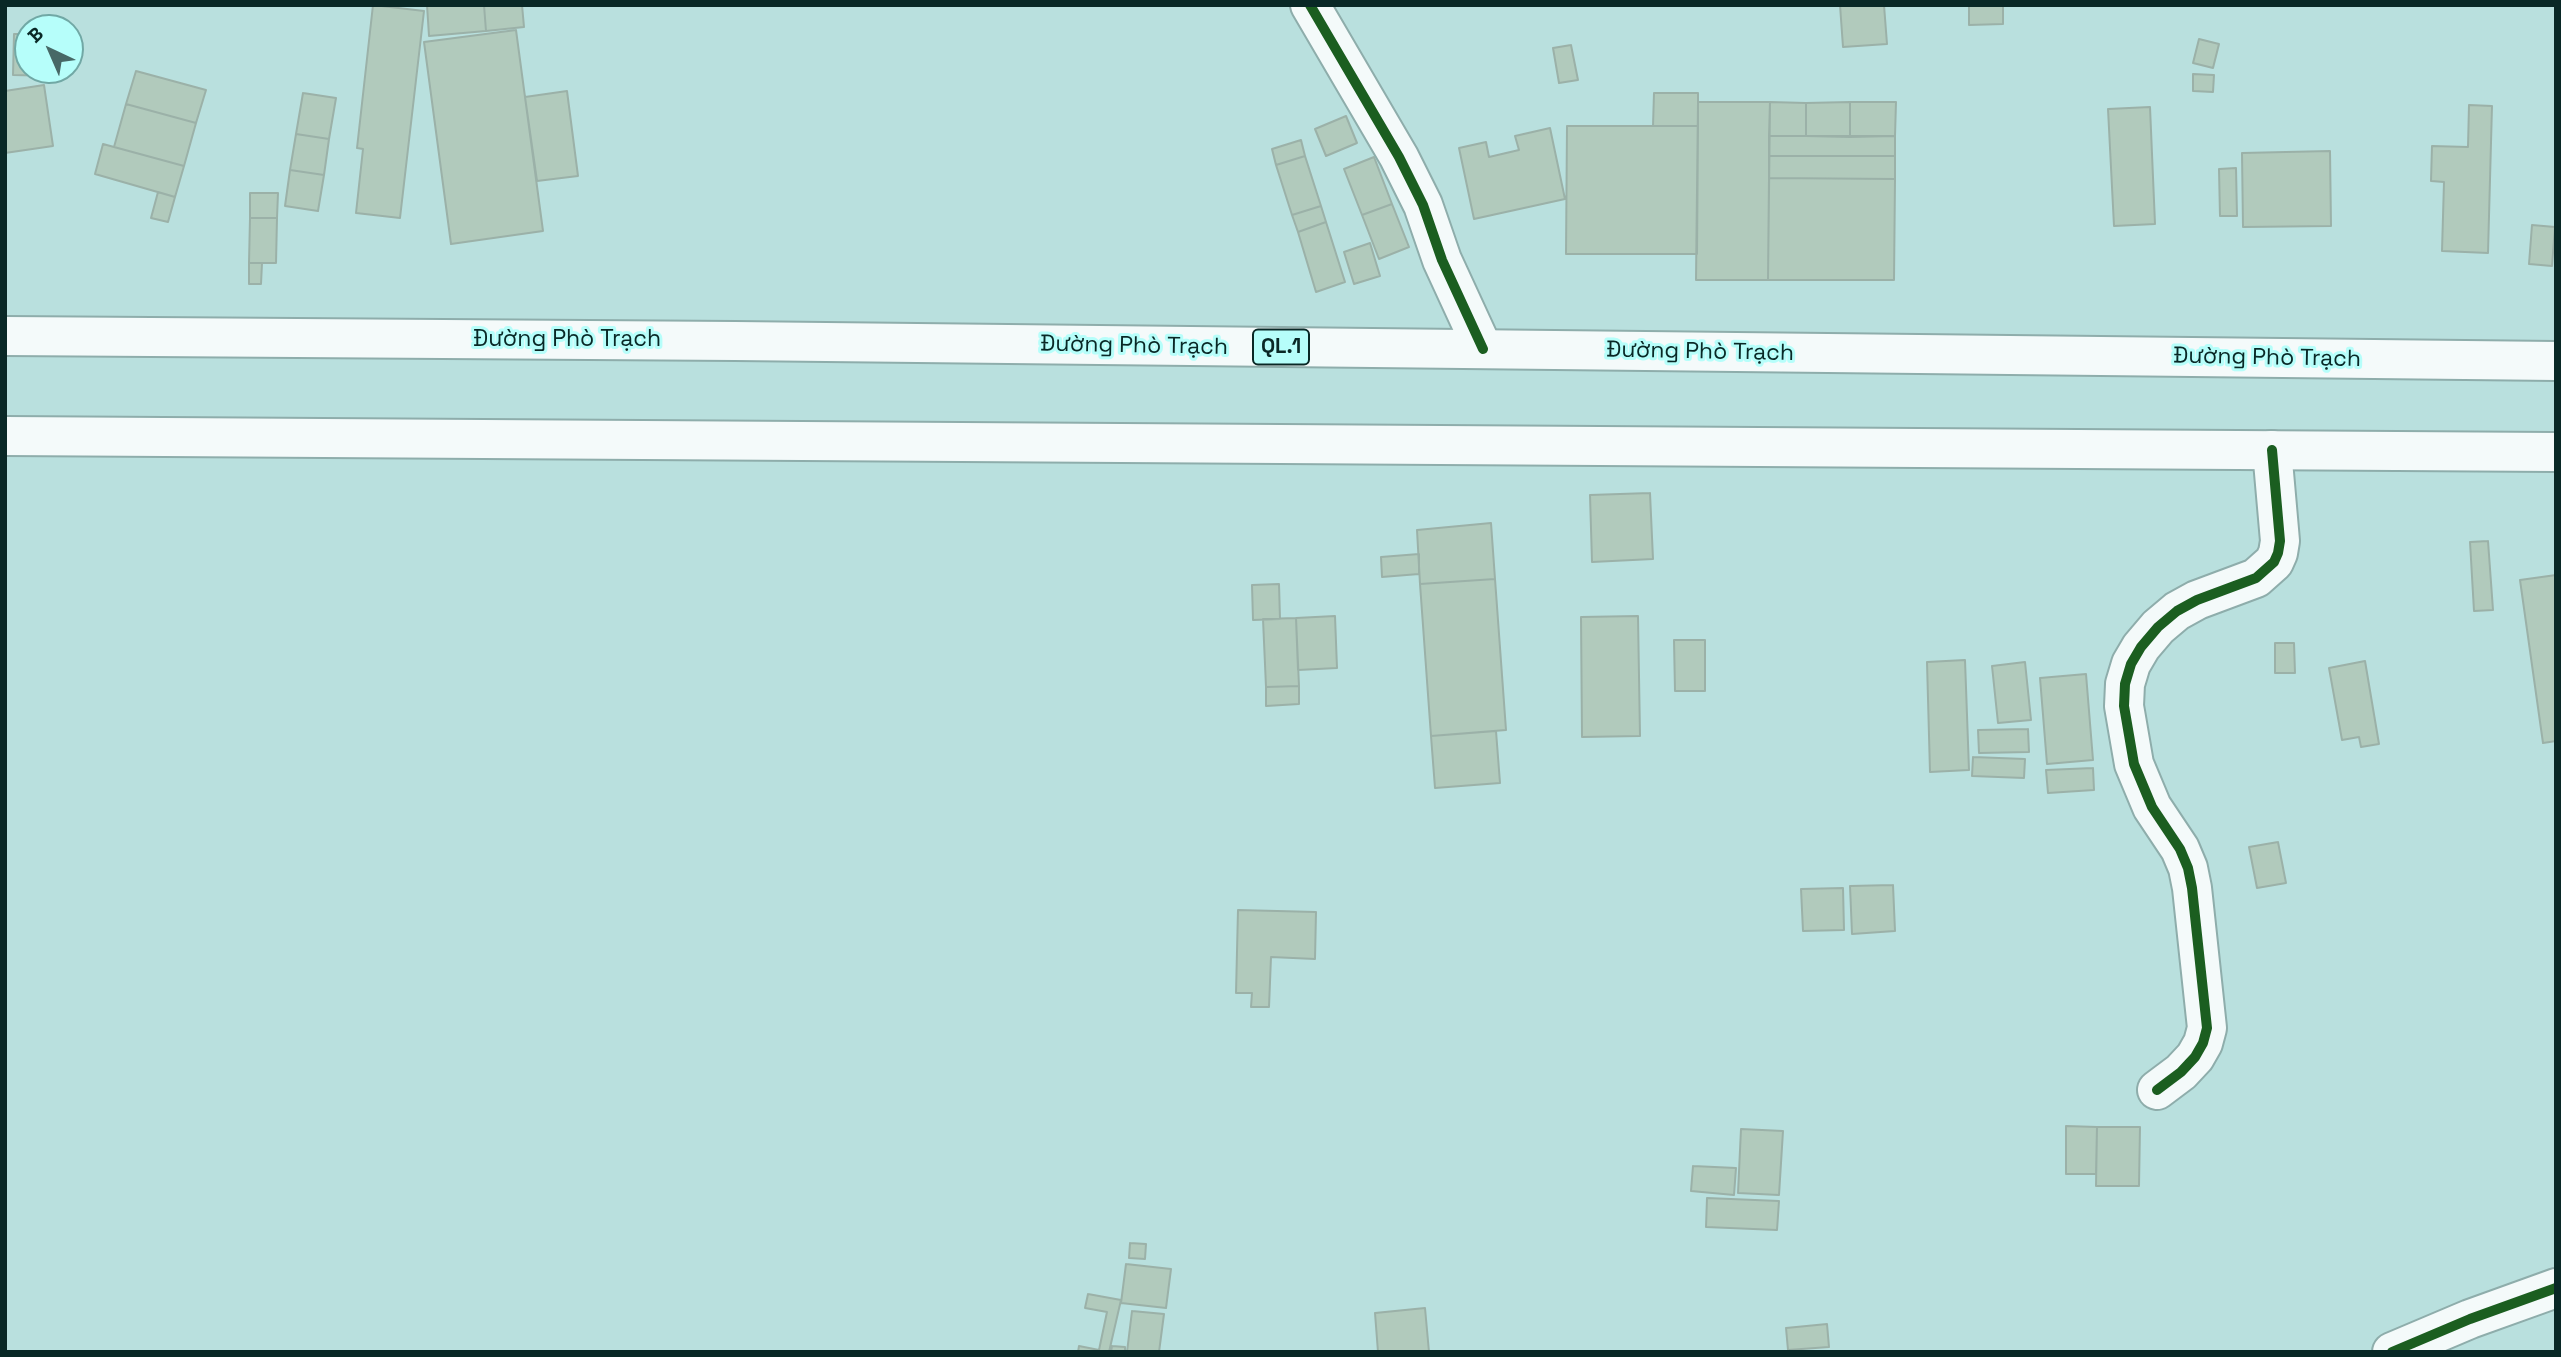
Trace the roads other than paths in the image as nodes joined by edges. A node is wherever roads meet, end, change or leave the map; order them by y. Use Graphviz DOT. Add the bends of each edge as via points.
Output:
graph roads {
  1 [pos="1310,5"];
  2 [pos="5,336"];
  3 [pos="1483,349"];
  4 [pos="2556,361"];
  5 [pos="5,436"];
  6 [pos="2272,450"];
  7 [pos="2556,452"];
  8 [pos="2157,1090"];
  9 [pos="2556,1289"];
  10 [pos="2392,1352"];
  1 -- 3 [label="main road" via="1399,157"];
  2 -- 3 [label="main road, Đường Phò Trạch / QL.1"];
  3 -- 4 [label="main road, Đường Phò Trạch / QL.1"];
  5 -- 6 [label="main road"];
  6 -- 7 [label="main road"];
  6 -- 8 [label="main road" via="2280,541 2274,562 2256,578 2177,611 2141,647 2125,684 2134,764 2152,807 2188,868 2207,1028 2195,1057"];
  9 -- 10 [label="main road"];
}
